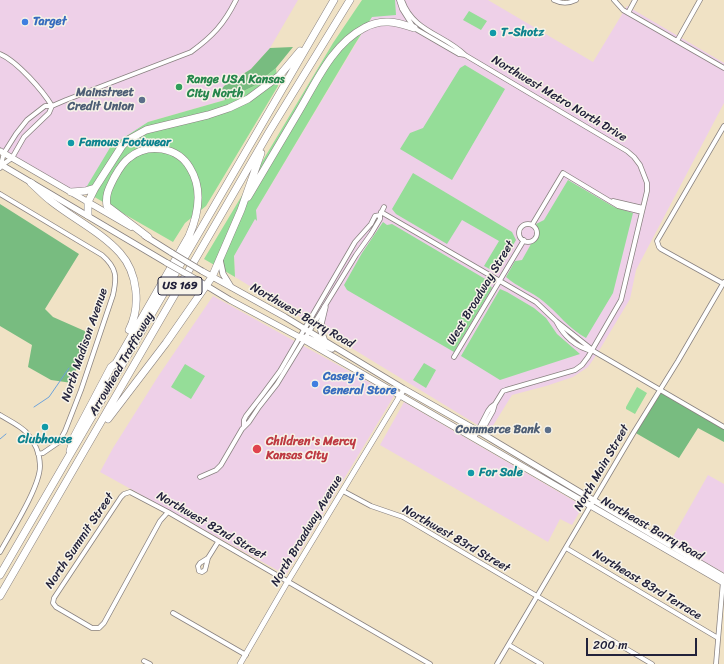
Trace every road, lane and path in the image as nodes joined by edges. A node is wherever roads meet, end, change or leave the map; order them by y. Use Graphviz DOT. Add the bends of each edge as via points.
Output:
graph roads {
  1 [pos="236,0"];
  2 [pos="334,0"];
  3 [pos="350,0"];
  4 [pos="399,0"];
  5 [pos="402,0"];
  6 [pos="554,0"];
  7 [pos="576,0"];
  8 [pos="614,0"];
  9 [pos="635,0"];
  10 [pos="700,0"];
  11 [pos="628,13"];
  12 [pos="416,26"];
  13 [pos="312,38"];
  14 [pos="677,41"];
  15 [pos="0,54"];
  16 [pos="724,68"];
  17 [pos="52,106"];
  18 [pos="724,126"];
  19 [pos="270,132"];
  20 [pos="2,152"];
  21 [pos="12,158"];
  22 [pos="1,166"];
  23 [pos="31,183"];
  24 [pos="95,188"];
  25 [pos="71,192"];
  26 [pos="0,194"];
  27 [pos="88,202"];
  28 [pos="384,207"];
  29 [pos="241,210"];
  30 [pos="643,210"];
  31 [pos="380,214"];
  32 [pos="88,215"];
  33 [pos="532,225"];
  34 [pos="148,237"];
  35 [pos="524,240"];
  36 [pos="220,260"];
  37 [pos="212,277"];
  38 [pos="500,281"];
  39 [pos="724,283"];
  40 [pos="206,286"];
  41 [pos="232,289"];
  42 [pos="325,307"];
  43 [pos="304,335"];
  44 [pos="325,342"];
  45 [pos="593,351"];
  46 [pos="343,352"];
  47 [pos="454,357"];
  48 [pos="112,367"];
  49 [pos="404,389"];
  50 [pos="660,390"];
  51 [pos="401,395"];
  52 [pos="0,415"];
  53 [pos="724,427"];
  54 [pos="478,431"];
  55 [pos="474,438"];
  56 [pos="91,440"];
  57 [pos="38,454"];
  58 [pos="66,463"];
  59 [pos="200,477"];
  60 [pos="343,491"];
  61 [pos="127,492"];
  62 [pos="592,503"];
  63 [pos="168,512"];
  64 [pos="218,542"];
  65 [pos="566,548"];
  66 [pos="0,552"];
  67 [pos="208,558"];
  68 [pos="0,575"];
  69 [pos="724,580"];
  70 [pos="288,581"];
  71 [pos="723,593"];
  72 [pos="0,596"];
  73 [pos="537,597"];
  74 [pos="173,613"];
  75 [pos="718,638"];
  76 [pos="508,645"];
  77 [pos="246,655"];
  78 [pos="144,661"];
  79 [pos="150,664"];
  80 [pos="240,664"];
  81 [pos="430,664"];
  82 [pos="497,664"];
  83 [pos="541,664"];
  84 [pos="652,664"];
  85 [pos="716,664"];
  1 -- 17 [label="street" via="227,18 217,30 191,52"];
  2 -- 13 [label="highway, Arrowhead Trafficway / US 169"];
  3 -- 19 [label="highway, Arrowhead Trafficway / US 169"];
  4 -- 12 [label="street" via="402,9"];
  5 -- 12 [label="street"];
  6 -- 7 [label="street" via="567,3"];
  8 -- 11 [label="street"];
  9 -- 11 [label="street"];
  10 -- 14 [label="street"];
  11 -- 14 [label="street"];
  12 -- 29 [label="highway" via="391,22 373,24 350,37 335,52"];
  12 -- 30 [label="street, Northwest Metro North Drive" via="458,54 465,55 634,157 647,183"];
  13 -- 24 [label="highway" via="279,76 248,99 229,108 146,130 128,140"];
  13 -- 58 [label="highway, Arrowhead Trafficway / US 169"];
  14 -- 16 [label="street"];
  15 -- 17 [label="street" via="12,61"];
  17 -- 20 [label="street" via="45,106 27,120"];
  17 -- 21 [label="street" via="49,113 24,137"];
  18 -- 39 [label="street" via="657,241 661,249"];
  19 -- 29 [label="highway"];
  19 -- 56 [label="highway, Arrowhead Trafficway / US 169"];
  20 -- 21 [label="main road, Northwest Barry Road"];
  20 -- 22 [label="street"];
  21 -- 22 [label="street"];
  21 -- 25 [label="main road, Northwest Barry Road"];
  22 -- 23 [label="main road, Northwest Barry Road"];
  23 -- 32 [label="main road, Northwest Barry Road"];
  23 -- 48 [label="highway" via="50,201 110,244 130,269 135,288 136,311"];
  24 -- 25 [label="highway" via="85,192"];
  24 -- 27 [label="highway"];
  25 -- 27 [label="main road, Northwest Barry Road"];
  26 -- 57 [label="street, North Madison Avenue" via="102,255 116,276 113,295 65,431 59,442"];
  27 -- 32 [label="highway"];
  27 -- 34 [label="main road, Northwest Barry Road"];
  28 -- 31 [label="street"];
  29 -- 36 [label="highway"];
  30 -- 33 [label="street" via="618,206 563,173"];
  30 -- 45 [label="street" via="621,300"];
  31 -- 38 [label="street"];
  31 -- 42 [label="street" via="380,220"];
  31 -- 43 [label="street" via="375,216 355,242"];
  32 -- 40 [label="main road, Northwest Barry Road, bridge"];
  33 -- 35 [label="street" via="525,224 521,228 520,234"];
  33 -- 35 [label="street" via="537,230 536,237 531,241"];
  34 -- 37 [label="main road, Northwest Barry Road, bridge"];
  34 -- 48 [label="highway" via="108,206 106,194 124,162 142,151 158,148 180,157 191,169 197,186 196,216 188,236"];
  35 -- 38 [label="street, West Broadway Street"];
  36 -- 37 [label="highway"];
  36 -- 41 [label="main road" via="223,274"];
  37 -- 40 [label="highway"];
  37 -- 41 [label="main road, Northwest Barry Road"];
  38 -- 45 [label="street" via="536,302"];
  38 -- 47 [label="street, West Broadway Street"];
  39 -- 50 [label="street, North Main Street"];
  40 -- 43 [label="main road, Northwest Barry Road"];
  40 -- 56 [label="highway" via="166,343"];
  41 -- 43 [label="main road, Northwest Barry Road" via="285,317"];
  42 -- 43 [label="street"];
  42 -- 44 [label="main road" via="320,328"];
  43 -- 44 [label="main road, Northwest Barry Road"];
  43 -- 46 [label="main road" via="335,351"];
  43 -- 51 [label="main road, Northwest Barry Road"];
  43 -- 59 [label="street" via="246,416 244,426 221,465"];
  44 -- 46 [label="main road, Northwest Barry Road"];
  45 -- 50 [label="street"];
  45 -- 54 [label="street" via="582,365 574,370 503,392 483,429"];
  46 -- 49 [label="main road, Northwest Barry Road"];
  48 -- 58 [label="highway" via="74,437"];
  49 -- 51 [label="street, North Broadway Avenue"];
  49 -- 54 [label="main road, Northwest Barry Road"];
  50 -- 53 [label="street"];
  50 -- 62 [label="street, North Main Street"];
  51 -- 55 [label="main road, Northwest Barry Road"];
  51 -- 60 [label="street, North Broadway Avenue"];
  52 -- 57 [label="street" via="25,431"];
  54 -- 55 [label="street"];
  54 -- 62 [label="main road, Northwest Barry Road"];
  55 -- 62 [label="main road, Northwest Barry Road"];
  56 -- 72 [label="highway, Arrowhead Trafficway / US 169"];
  57 -- 66 [label="street" via="38,481"];
  58 -- 68 [label="highway, Arrowhead Trafficway / US 169"];
  60 -- 70 [label="street, North Broadway Avenue"];
  60 -- 73 [label="street, Northwest 83rd Street" via="371,506 403,517"];
  61 -- 63 [label="street, Northwest 82nd Street"];
  61 -- 63 [label="street, North Summit Street" via="121,497 54,598 53,603 56,607 92,628 99,628 104,623 145,546 160,520"];
  62 -- 65 [label="street, North Main Street"];
  62 -- 69 [label="main road, Northeast Barry Road"];
  63 -- 64 [label="street, Northwest 82nd Street"];
  64 -- 67 [label="street"];
  64 -- 70 [label="street, Northwest 82nd Street"];
  65 -- 73 [label="street, North Main Street"];
  65 -- 75 [label="street, Northeast 83rd Terrace"];
  69 -- 71 [label="street"];
  70 -- 77 [label="street, North Broadway Avenue"];
  70 -- 81 [label="street, Northwest 82nd Street"];
  71 -- 75 [label="street"];
  73 -- 76 [label="street, North Main Street"];
  73 -- 84 [label="street, Northwest 83rd Street"];
  74 -- 77 [label="street"];
  75 -- 85 [label="street"];
  76 -- 82 [label="street, North Main Street"];
  76 -- 83 [label="street"];
  77 -- 80 [label="street, North Broadway Avenue"];
  78 -- 79 [label="street"];
}
